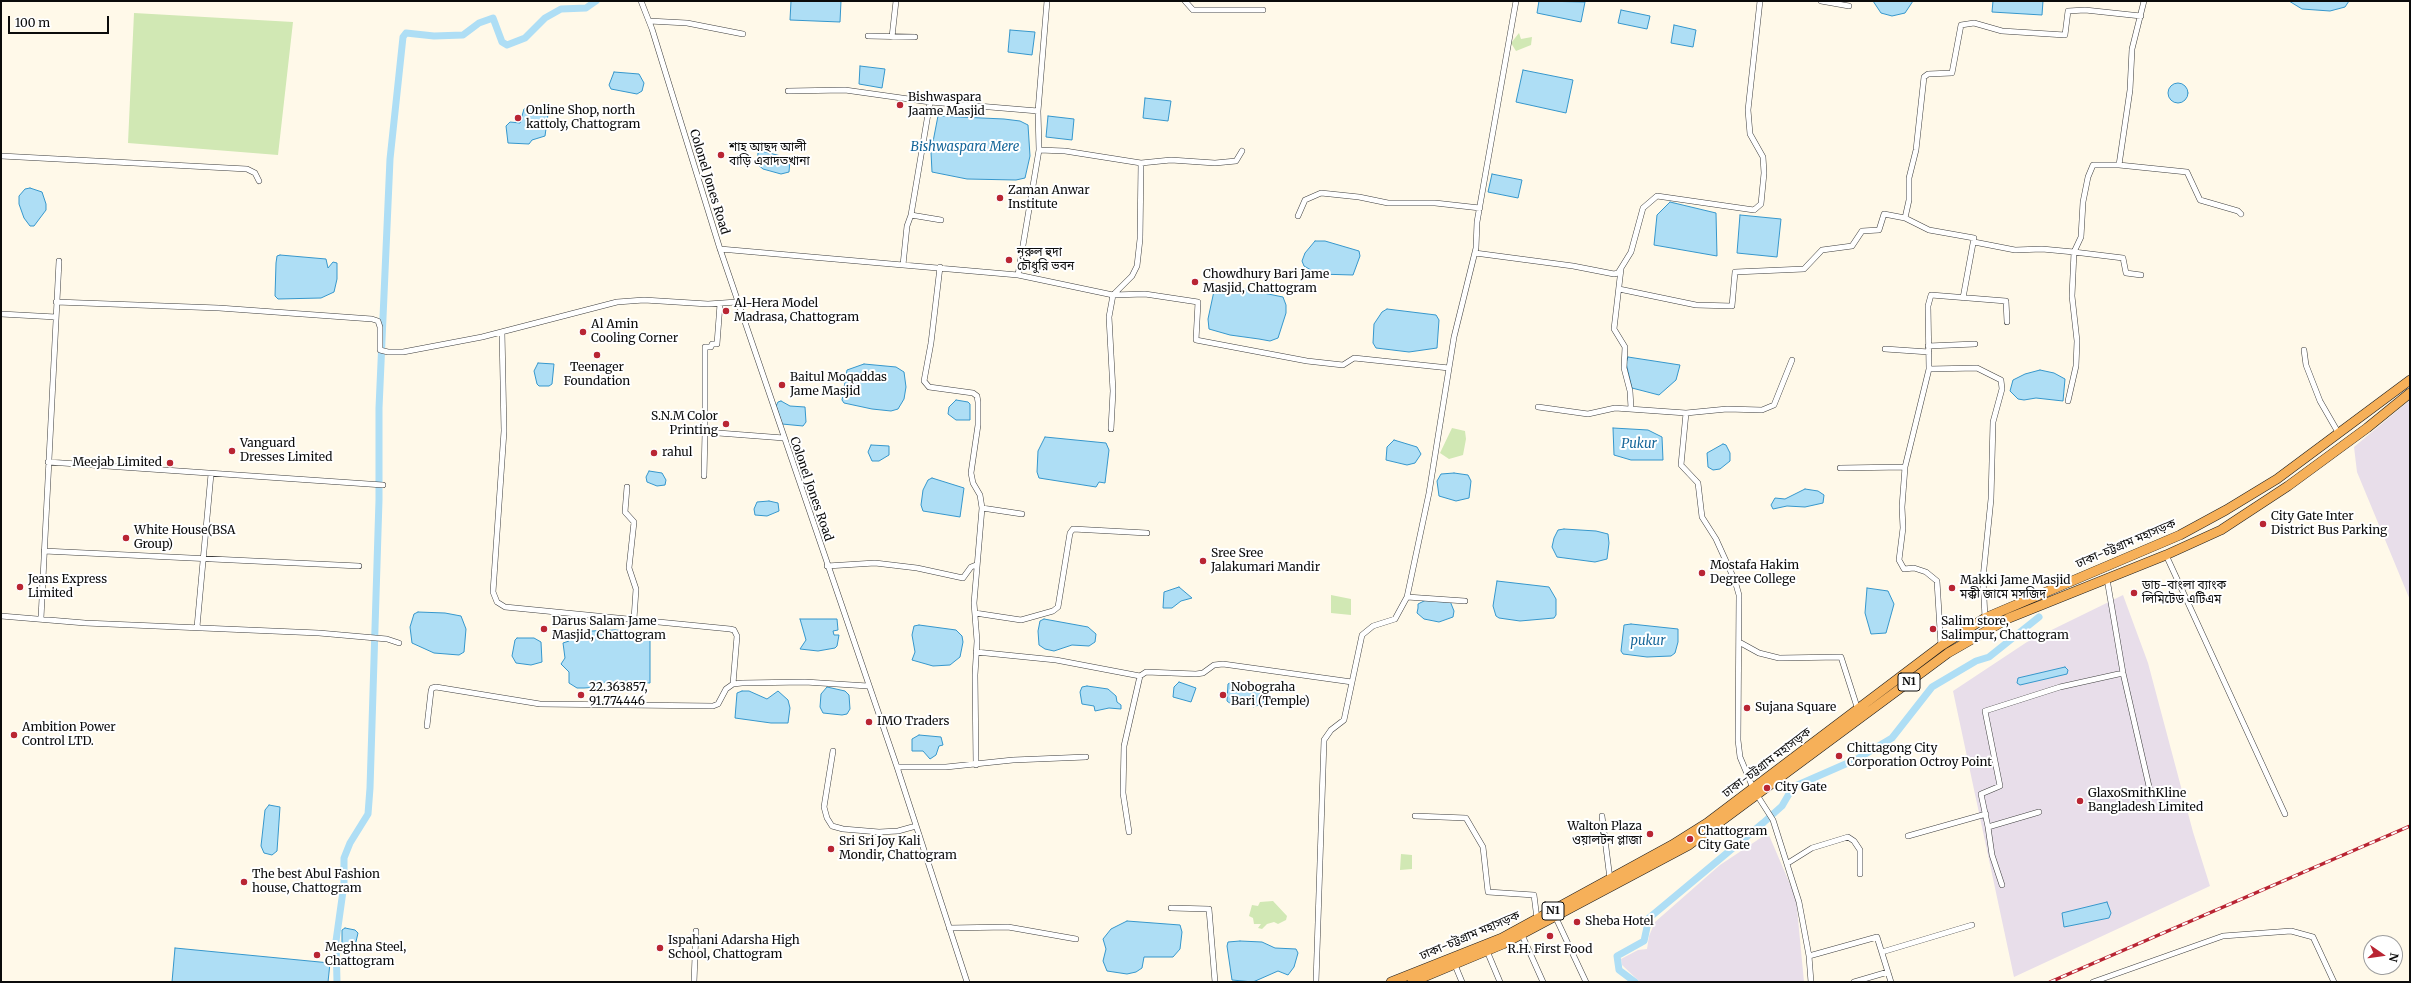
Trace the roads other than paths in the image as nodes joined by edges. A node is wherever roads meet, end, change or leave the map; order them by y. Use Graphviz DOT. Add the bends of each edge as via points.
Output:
graph roads {
  1 [pos="641,1"];
  2 [pos="896,1"];
  3 [pos="1047,1"];
  4 [pos="1185,1"];
  5 [pos="1516,1"];
  6 [pos="1760,1"];
  7 [pos="1821,1"];
  8 [pos="2144,1"];
  9 [pos="1849,6"];
  10 [pos="1263,10"];
  11 [pos="2141,16"];
  12 [pos="649,21"];
  13 [pos="743,34"];
  14 [pos="868,36"];
  15 [pos="892,37"];
  16 [pos="915,37"];
  17 [pos="788,91"];
  18 [pos="930,102"];
  19 [pos="1038,111"];
  20 [pos="1039,150"];
  21 [pos="1242,151"];
  22 [pos="1,156"];
  23 [pos="1141,163"];
  24 [pos="2119,165"];
  25 [pos="259,181"];
  26 [pos="1480,208"];
  27 [pos="2241,214"];
  28 [pos="911,215"];
  29 [pos="1298,216"];
  30 [pos="1905,218"];
  31 [pos="941,220"];
  32 [pos="1974,242"];
  33 [pos="720,249"];
  34 [pos="2074,252"];
  35 [pos="1475,253"];
  36 [pos="59,261"];
  37 [pos="903,265"];
  38 [pos="940,267"];
  39 [pos="1622,268"];
  40 [pos="1018,275"];
  41 [pos="2140,275"];
  42 [pos="1619,289"];
  43 [pos="1113,295"];
  44 [pos="1963,298"];
  45 [pos="56,302"];
  46 [pos="737,302"];
  47 [pos="720,304"];
  48 [pos="1,314"];
  49 [pos="56,317"];
  50 [pos="2007,322"];
  51 [pos="502,332"];
  52 [pos="1975,344"];
  53 [pos="1928,346"];
  54 [pos="1885,349"];
  55 [pos="2304,350"];
  56 [pos="1929,352"];
  57 [pos="1792,360"];
  58 [pos="1449,368"];
  59 [pos="1929,369"];
  60 [pos="2410,380"];
  61 [pos="2409,396"];
  62 [pos="2068,402"];
  63 [pos="1538,407"];
  64 [pos="1631,408"];
  65 [pos="1686,413"];
  66 [pos="2362,417"];
  67 [pos="2367,428"];
  68 [pos="1110,429"];
  69 [pos="705,432"];
  70 [pos="2339,434"];
  71 [pos="784,438"];
  72 [pos="48,462"];
  73 [pos="1905,467"];
  74 [pos="1840,468"];
  75 [pos="211,474"];
  76 [pos="704,476"];
  77 [pos="382,485"];
  78 [pos="627,488"];
  79 [pos="982,508"];
  80 [pos="1022,514"];
  81 [pos="1147,533"];
  82 [pos="44,550"];
  83 [pos="2166,555"];
  84 [pos="205,557"];
  85 [pos="976,565"];
  86 [pos="359,566"];
  87 [pos="827,566"];
  88 [pos="2107,579"];
  89 [pos="1407,597"];
  90 [pos="1465,601"];
  91 [pos="975,613"];
  92 [pos="1,616"];
  93 [pos="41,618"];
  94 [pos="1985,618"];
  95 [pos="634,619"];
  96 [pos="197,626"];
  97 [pos="1739,642"];
  98 [pos="399,643"];
  99 [pos="1941,646"];
  100 [pos="976,652"];
  101 [pos="2123,673"];
  102 [pos="1140,676"];
  103 [pos="1352,682"];
  104 [pos="733,684"];
  105 [pos="868,686"];
  106 [pos="1858,710"];
  107 [pos="426,726"];
  108 [pos="833,751"];
  109 [pos="1086,757"];
  110 [pos="976,765"];
  111 [pos="897,767"];
  112 [pos="1755,792"];
  113 [pos="2151,795"];
  114 [pos="2039,812"];
  115 [pos="1986,814"];
  116 [pos="2285,814"];
  117 [pos="1415,816"];
  118 [pos="1602,816"];
  119 [pos="916,826"];
  120 [pos="1988,827"];
  121 [pos="1129,832"];
  122 [pos="1908,836"];
  123 [pos="1788,863"];
  124 [pos="1860,874"];
  125 [pos="1621,877"];
  126 [pos="1610,879"];
  127 [pos="2002,885"];
  128 [pos="1171,908"];
  129 [pos="1556,918"];
  130 [pos="1537,920"];
  131 [pos="1972,925"];
  132 [pos="949,928"];
  133 [pos="696,931"];
  134 [pos="1522,935"];
  135 [pos="1076,939"];
  136 [pos="1487,951"];
  137 [pos="1882,952"];
  138 [pos="1809,956"];
  139 [pos="1455,965"];
  140 [pos="1888,972"];
  141 [pos="694,982"];
  142 [pos="967,982"];
  143 [pos="1215,982"];
  144 [pos="1316,982"];
  145 [pos="1390,982"];
  146 [pos="1412,982"];
  147 [pos="1462,982"];
  148 [pos="1500,982"];
  149 [pos="1543,982"];
  150 [pos="1586,982"];
  151 [pos="1811,982"];
  152 [pos="1854,982"];
  153 [pos="1891,982"];
  154 [pos="2093,982"];
  155 [pos="2334,982"];
  1 -- 12 [label="street, Colonel Jones Road"];
  2 -- 15 [label="street"];
  3 -- 19 [label="street"];
  4 -- 10 [label="street" via="1193,10"];
  5 -- 26 [label="street"];
  6 -- 39 [label="street" via="1748,110 1750,134 1763,157 1761,204 1754,210 1657,196 1643,208 1631,252"];
  7 -- 9 [label="street"];
  8 -- 11 [label="street"];
  11 -- 24 [label="street" via="2132,49 2130,90"];
  11 -- 30 [label="street" via="2085,10 2068,12 2065,35 2002,31 1974,24 1961,25 1952,73 1928,74 1924,77"];
  12 -- 13 [label="street" via="687,23"];
  12 -- 33 [label="street, Colonel Jones Road"];
  14 -- 15 [label="street"];
  15 -- 16 [label="street"];
  17 -- 18 [label="street" via="845,90"];
  18 -- 19 [label="street"];
  18 -- 28 [label="street"];
  19 -- 20 [label="street"];
  20 -- 23 [label="street" via="1066,151"];
  20 -- 40 [label="street"];
  21 -- 23 [label="street" via="1239,159 1233,162 1171,160"];
  22 -- 25 [label="street" via="247,169 255,173"];
  23 -- 43 [label="street" via="1137,266 1132,276"];
  24 -- 27 [label="street" via="2187,172 2200,200"];
  24 -- 34 [label="street" via="2093,165 2083,202 2081,237"];
  26 -- 29 [label="street" via="1435,203 1388,203 1359,196 1321,193 1309,196"];
  26 -- 35 [label="street"];
  28 -- 31 [label="street"];
  28 -- 37 [label="street" via="907,226"];
  30 -- 32 [label="street" via="1928,230 1967,236 1974,238"];
  30 -- 42 [label="street" via="1884,214 1879,230 1862,231 1852,246 1822,250 1804,269 1735,272 1732,306 1696,305"];
  32 -- 34 [label="street" via="2015,250"];
  32 -- 44 [label="street"];
  33 -- 37 [label="street"];
  33 -- 46 [label="street, Colonel Jones Road"];
  34 -- 41 [label="street" via="2123,258 2126,273"];
  34 -- 62 [label="street" via="2072,296 2077,341 2076,366"];
  35 -- 39 [label="street" via="1614,274"];
  35 -- 58 [label="street"];
  36 -- 45 [label="street"];
  37 -- 38 [label="street"];
  38 -- 40 [label="street"];
  38 -- 79 [label="street" via="924,381 929,387 973,393 977,396 978,425 971,473 972,483 980,496"];
  39 -- 42 [label="street"];
  40 -- 43 [label="street"];
  42 -- 64 [label="street" via="1614,329 1625,347 1624,368"];
  43 -- 58 [label="street" via="1145,294 1198,302 1196,340 1314,362 1343,365 1354,358"];
  43 -- 68 [label="street" via="1109,317 1113,391"];
  44 -- 50 [label="street" via="2006,301"];
  44 -- 53 [label="street" via="1931,296 1928,306"];
  45 -- 49 [label="street"];
  45 -- 51 [label="street" via="189,307 372,319 378,321 380,327 380,350 388,352 458,342"];
  46 -- 47 [label="street"];
  46 -- 71 [label="street, Colonel Jones Road"];
  47 -- 51 [label="street" via="644,300 617,302"];
  47 -- 69 [label="street" via="717,344 704,347"];
  48 -- 49 [label="street"];
  49 -- 72 [label="street"];
  51 -- 95 [label="street" via="504,431 493,592 497,602 505,607"];
  52 -- 53 [label="street"];
  53 -- 56 [label="street"];
  54 -- 56 [label="street"];
  55 -- 70 [label="street" via="2306,365 2320,401"];
  56 -- 59 [label="street"];
  57 -- 65 [label="street" via="1774,405 1762,410 1726,409"];
  58 -- 89 [label="street" via="1429,493"];
  59 -- 73 [label="street"];
  59 -- 94 [label="street" via="1977,368 2001,380 2002,389 1993,422 1991,499 1983,578"];
  60 -- 66 [label="highway, ঢাকা-চট্টগ্রাম মহাসড়ক / N1"];
  61 -- 67 [label="highway, ঢাকা-চট্টগ্রাম মহাসড়ক / N1"];
  63 -- 64 [label="street" via="1588,414 1604,409"];
  64 -- 65 [label="street"];
  65 -- 97 [label="street" via="1681,465 1698,483 1702,517 1716,539 1735,580 1739,595"];
  66 -- 67 [label="street"];
  66 -- 70 [label="highway, ঢাকা-চট্টগ্রাম মহাসড়ক / N1"];
  67 -- 83 [label="highway, ঢাকা-চট্টগ্রাম মহাসড়ক / N1" via="2288,486 2227,526"];
  69 -- 71 [label="street"];
  69 -- 76 [label="street"];
  70 -- 94 [label="highway, ঢাকা-চট্টগ্রাম মহাসড়ক / N1" via="2277,478 2180,535"];
  71 -- 87 [label="street, Colonel Jones Road"];
  72 -- 75 [label="street"];
  72 -- 82 [label="street"];
  73 -- 74 [label="street"];
  73 -- 99 [label="street" via="1899,560 1904,569 1914,568 1926,572 1937,581"];
  75 -- 77 [label="street"];
  75 -- 84 [label="street"];
  78 -- 95 [label="street" via="625,512 634,522 629,568 636,589"];
  79 -- 80 [label="street"];
  79 -- 85 [label="street"];
  81 -- 91 [label="street" via="1073,529 1070,533 1058,607 1053,611 1021,620"];
  82 -- 84 [label="street"];
  82 -- 93 [label="street"];
  83 -- 88 [label="highway, ঢাকা-চট্টগ্রাম মহাসড়ক / N1"];
  83 -- 116 [label="street"];
  84 -- 86 [label="street"];
  84 -- 96 [label="street"];
  85 -- 87 [label="street" via="971,567 963,578 917,568 882,564"];
  85 -- 91 [label="street"];
  87 -- 105 [label="street, Colonel Jones Road"];
  88 -- 101 [label="street"];
  88 -- 112 [label="highway, ঢাকা-চট্টগ্রাম মহাসড়ক / N1" via="2009,618 1948,652"];
  89 -- 90 [label="street"];
  89 -- 103 [label="street" via="1395,619 1373,626 1362,636"];
  91 -- 100 [label="street"];
  92 -- 93 [label="street"];
  93 -- 96 [label="street" via="85,623"];
  94 -- 99 [label="highway, ঢাকা-চট্টগ্রাম মহাসড়ক / N1"];
  95 -- 104 [label="street" via="734,630 736,636"];
  96 -- 98 [label="street" via="367,637"];
  97 -- 106 [label="street" via="1760,653 1779,658 1841,657"];
  97 -- 112 [label="street" via="1738,740 1740,757"];
  99 -- 106 [label="highway, ঢাকা-চট্টগ্রাম মহাসড়ক / N1"];
  100 -- 102 [label="street" via="1056,660"];
  100 -- 110 [label="street"];
  101 -- 113 [label="street"];
  101 -- 115 [label="street" via="2060,687 1985,712 2000,786 1981,794"];
  102 -- 103 [label="street" via="1146,672 1196,674 1202,673 1214,664 1223,664"];
  102 -- 121 [label="street" via="1124,746 1123,793"];
  103 -- 144 [label="street" via="1344,720 1331,730 1324,740 1323,748"];
  104 -- 105 [label="street" via="804,682"];
  104 -- 107 [label="street" via="726,689 718,704 713,706 540,704 491,694 432,688"];
  105 -- 111 [label="street, Colonel Jones Road"];
  106 -- 112 [label="highway, ঢাকা-চট্টগ্রাম মহাসড়ক / N1"];
  108 -- 119 [label="street" via="824,807 832,826 879,832 898,831"];
  109 -- 110 [label="street" via="1013,760"];
  110 -- 111 [label="street"];
  111 -- 119 [label="street, Colonel Jones Road"];
  112 -- 123 [label="street" via="1773,820"];
  112 -- 125 [label="highway, ঢাকা-চট্টগ্রাম মহাসড়ক / N1"];
  114 -- 120 [label="street"];
  115 -- 120 [label="street"];
  115 -- 122 [label="street"];
  117 -- 130 [label="street" via="1466,818 1483,847 1488,892 1534,895"];
  118 -- 126 [label="street"];
  119 -- 132 [label="street, Colonel Jones Road"];
  120 -- 127 [label="street" via="1992,855"];
  123 -- 124 [label="street" via="1812,848 1848,837 1860,850"];
  123 -- 138 [label="street" via="1799,902"];
  125 -- 126 [label="highway, ঢাকা-চট্টগ্রাম মহাসড়ক / N1"];
  125 -- 129 [label="highway, ঢাকা-চট্টগ্রাম মহাসড়ক / N1"];
  126 -- 130 [label="highway, ঢাকা-চট্টগ্রাম মহাসড়ক / N1"];
  128 -- 143 [label="street" via="1209,908"];
  129 -- 134 [label="highway, ঢাকা-চট্টগ্রাম মহাসড়ক / N1"];
  129 -- 150 [label="street"];
  130 -- 145 [label="highway, ঢাকা-চট্টগ্রাম মহাসড়ক / N1" via="1502,938"];
  131 -- 137 [label="street"];
  132 -- 135 [label="street" via="1008,927"];
  132 -- 142 [label="street, Colonel Jones Road"];
  133 -- 141 [label="street"];
  134 -- 136 [label="highway, ঢাকা-চট্টগ্রাম মহাসড়ক / N1"];
  134 -- 149 [label="street"];
  136 -- 139 [label="highway, ঢাকা-চট্টগ্রাম মহাসড়ক / N1"];
  136 -- 148 [label="street"];
  137 -- 138 [label="street" via="1875,936"];
  137 -- 140 [label="street"];
  138 -- 151 [label="street"];
  139 -- 146 [label="highway, ঢাকা-চট্টগ্রাম মহাসড়ক / N1"];
  139 -- 147 [label="street"];
  140 -- 152 [label="street"];
  140 -- 153 [label="street"];
  154 -- 155 [label="street" via="2223,936 2291,932 2313,937"];
}
